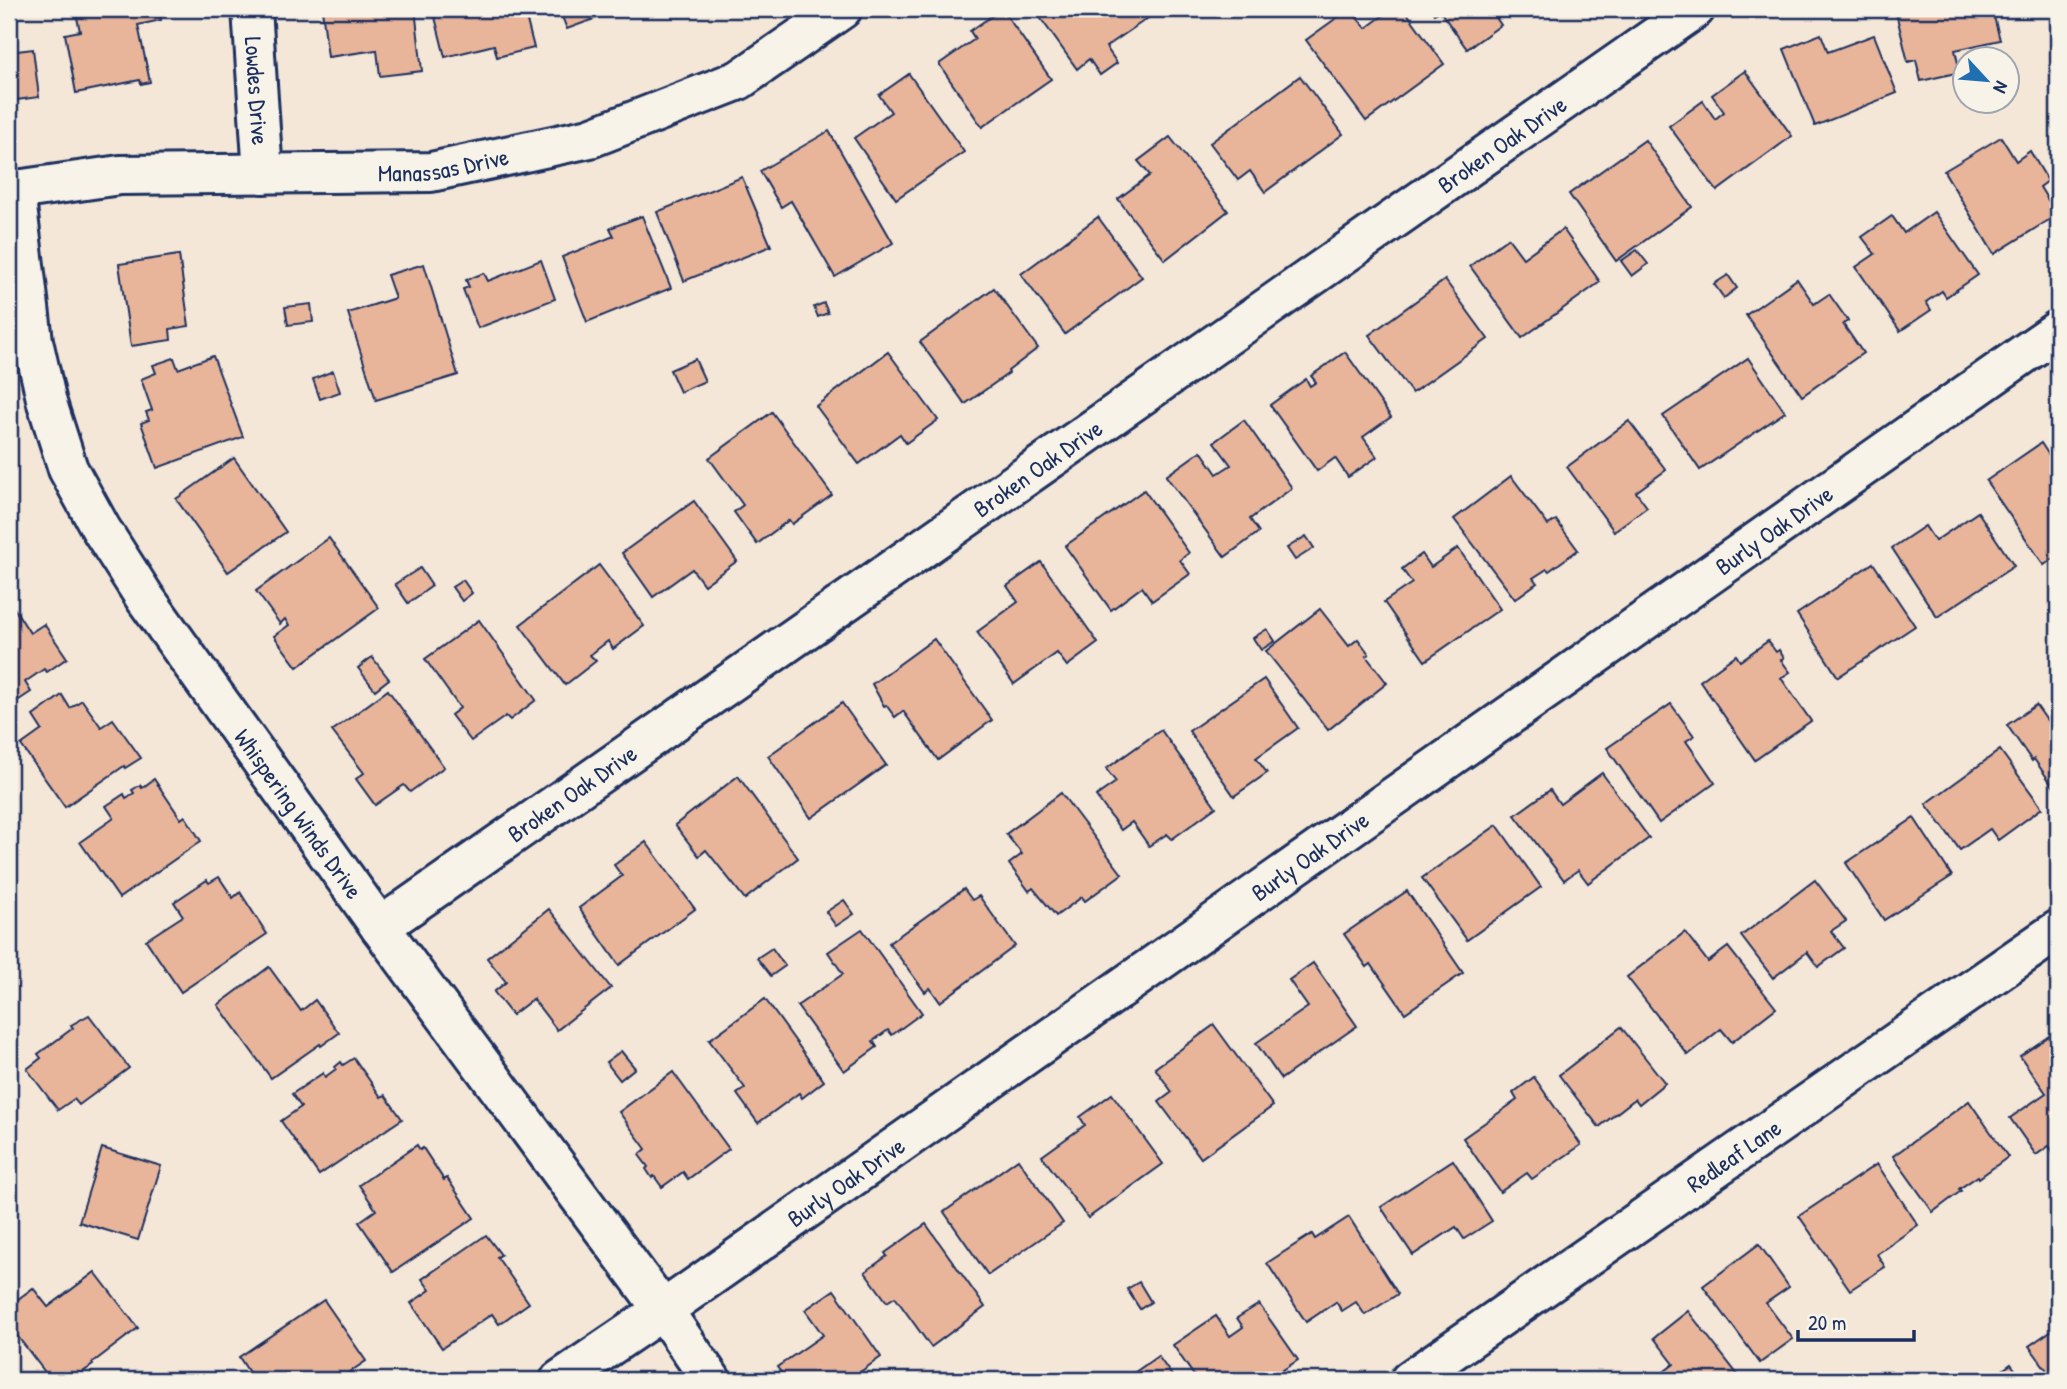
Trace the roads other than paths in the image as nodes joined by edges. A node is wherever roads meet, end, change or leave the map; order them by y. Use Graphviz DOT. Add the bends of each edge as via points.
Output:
graph roads {
  1 [pos="252,9"];
  2 [pos="842,9"];
  3 [pos="1695,9"];
  4 [pos="263,174"];
  5 [pos="12,190"];
  6 [pos="2058,330"];
  7 [pos="380,927"];
  8 [pos="2058,930"];
  9 [pos="663,1310"];
  10 [pos="560,1380"];
  11 [pos="711,1380"];
  12 [pos="1410,1380"];
  1 -- 4 [label="street, Lowdes Drive"];
  2 -- 4 [label="street, Manassas Drive" via="739,79 590,138 431,172"];
  3 -- 7 [label="street, Broken Oak Drive"];
  4 -- 5 [label="street, Manassas Drive" via="120,175"];
  5 -- 7 [label="street, Whispering Winds Drive" via="33,341 68,469 145,598"];
  6 -- 9 [label="street, Burly Oak Drive"];
  7 -- 9 [label="street, Whispering Winds Drive"];
  8 -- 12 [label="street, Redleaf Lane"];
  9 -- 10 [label="street, Burly Oak Drive"];
  9 -- 11 [label="street, Whispering Winds Drive"];
}
